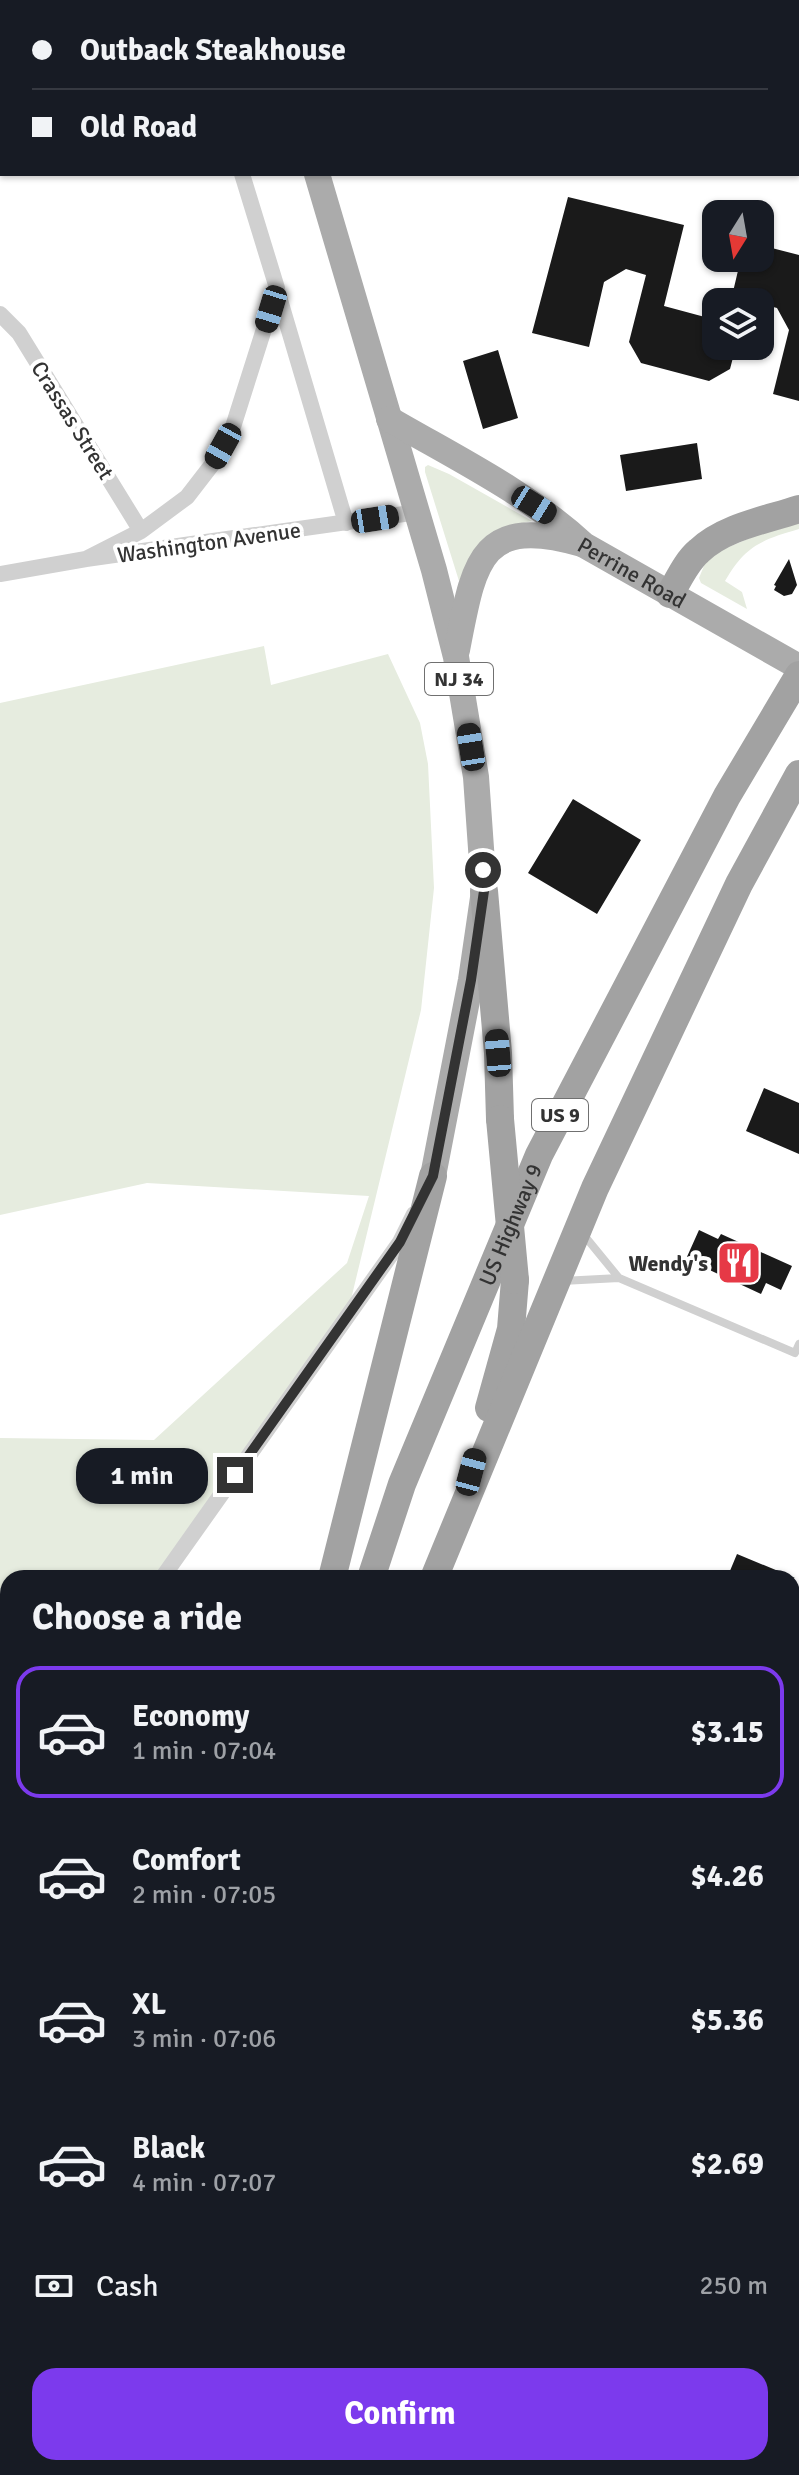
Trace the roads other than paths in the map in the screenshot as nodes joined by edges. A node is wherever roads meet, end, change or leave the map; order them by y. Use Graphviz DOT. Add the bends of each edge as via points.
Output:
graph roads {
  1 [pos="243,176"];
  2 [pos="318,176"];
  3 [pos="277,288"];
  4 [pos="0,314"];
  5 [pos="389,419"];
  6 [pos="799,509"];
  7 [pos="418,512"];
  8 [pos="346,523"];
  9 [pos="141,531"];
  10 [pos="584,545"];
  11 [pos="86,559"];
  12 [pos="0,574"];
  13 [pos="670,594"];
  14 [pos="456,657"];
  15 [pos="799,667"];
  16 [pos="799,675"];
  17 [pos="799,774"];
  18 [pos="484,891"];
  19 [pos="433,1176"];
  20 [pos="578,1228"];
  21 [pos="619,1278"];
  22 [pos="557,1281"];
  23 [pos="799,1344"];
  24 [pos="457,1525"];
  25 [pos="168,1570"];
  26 [pos="334,1570"];
  27 [pos="374,1570"];
  28 [pos="437,1570"];
  1 -- 3 [label="street"];
  2 -- 5 [label="main road, NJ 34"];
  3 -- 8 [label="street"];
  3 -- 9 [label="street" via="232,430 187,497"];
  4 -- 9 [label="street, Crassas Street" via="19,333"];
  5 -- 7 [label="main road, NJ 34"];
  5 -- 10 [label="main road, Perrine Road" via="559,521"];
  6 -- 13 [label="highway" via="713,540 688,563"];
  7 -- 8 [label="street, Washington Avenue"];
  7 -- 14 [label="main road, NJ 34"];
  8 -- 11 [label="street, Washington Avenue"];
  9 -- 11 [label="street"];
  10 -- 13 [label="main road, Perrine Road"];
  10 -- 14 [label="main road" via="552,535 521,534 501,540 474,574"];
  11 -- 12 [label="street, Washington Avenue"];
  13 -- 15 [label="main road, Perrine Road"];
  14 -- 18 [label="main road, NJ 34" via="476,777"];
  16 -- 27 [label="highway, US Highway 9 / US 9" via="727,796 539,1155 402,1484"];
  17 -- 20 [label="highway, US 9" via="739,884"];
  18 -- 19 [label="main road"];
  18 -- 24 [label="highway, bridge" via="515,1280 511,1329"];
  19 -- 25 [label="street" via="400,1242"];
  19 -- 26 [label="highway"];
  20 -- 21 [label="lane"];
  20 -- 22 [label="highway, US 9"];
  21 -- 22 [label="lane"];
  21 -- 23 [label="lane" via="795,1353"];
  22 -- 24 [label="highway, US 9"];
  24 -- 28 [label="highway, US 9"];
}
